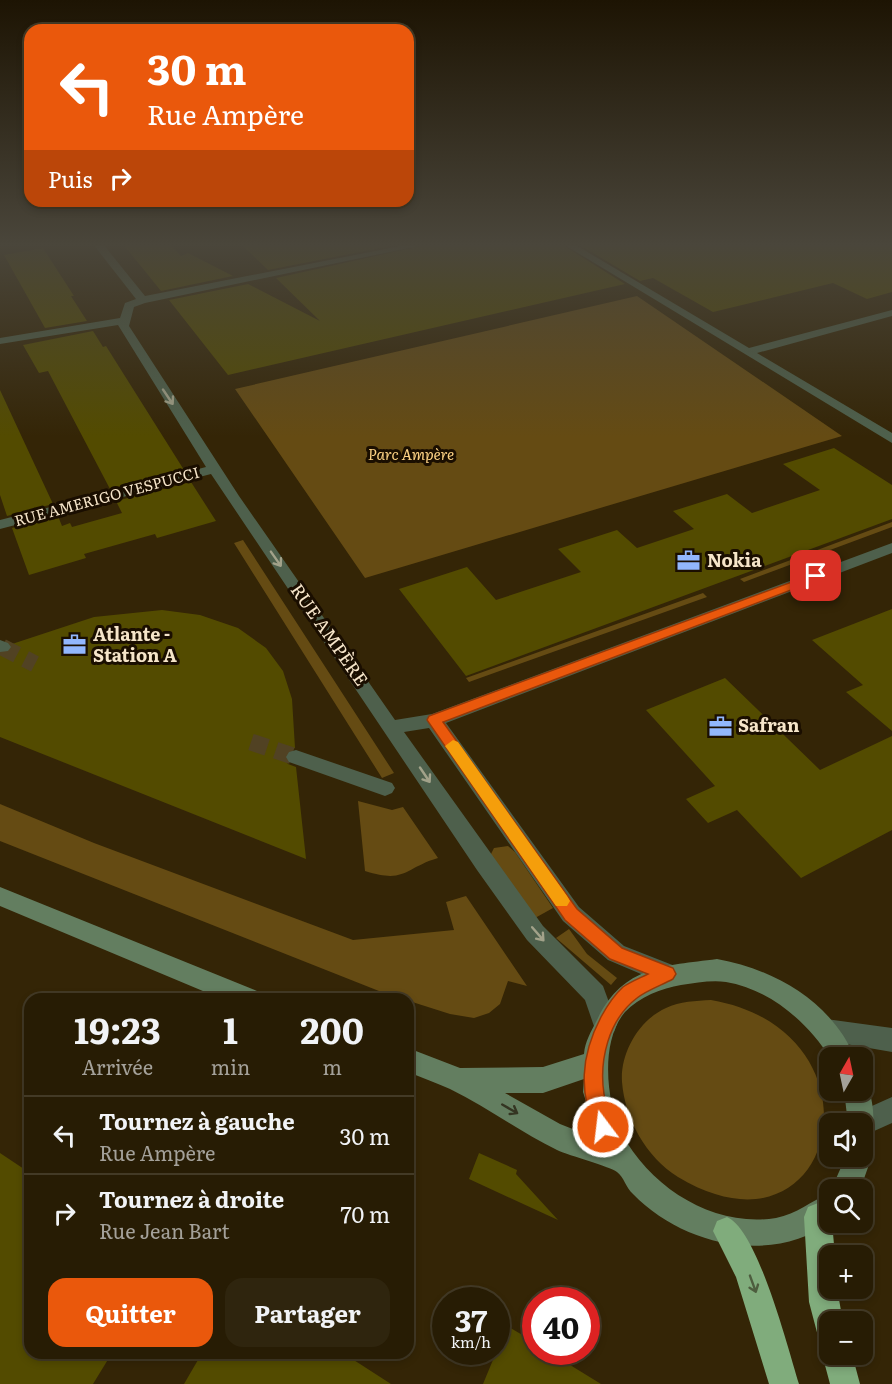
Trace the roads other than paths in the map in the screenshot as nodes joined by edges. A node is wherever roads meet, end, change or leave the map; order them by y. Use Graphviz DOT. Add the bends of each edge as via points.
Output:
graph roads {
  1 [pos="128,309"];
  2 [pos="676,309"];
  3 [pos="892,313"];
  4 [pos="125,320"];
  5 [pos="0,341"];
  6 [pos="748,352"];
  7 [pos="892,439"];
  8 [pos="214,469"];
  9 [pos="0,525"];
  10 [pos="892,548"];
  11 [pos="434,720"];
  12 [pos="392,727"];
  13 [pos="296,758"];
  14 [pos="385,788"];
  15 [pos="0,896"];
  16 [pos="667,974"];
  17 [pos="234,993"];
  18 [pos="605,1024"];
  19 [pos="826,1031"];
  20 [pos="892,1040"];
  21 [pos="836,1047"];
  22 [pos="414,1062"];
  23 [pos="593,1064"];
  24 [pos="459,1080"];
  25 [pos="892,1110"];
  26 [pos="873,1121"];
  27 [pos="620,1159"];
  28 [pos="819,1215"];
  29 [pos="727,1232"];
  30 [pos="824,1233"];
  31 [pos="825,1311"];
  32 [pos="840,1365"];
  33 [pos="784,1384"];
  34 [pos="846,1384"];
  1 -- 4 [label="street"];
  2 -- 6 [label="street"];
  3 -- 6 [label="street"];
  4 -- 5 [label="street"];
  4 -- 8 [label="street, RUE AMPÈRE, one-way" via="123,326 130,340"];
  6 -- 7 [label="street"];
  8 -- 9 [label="street, RUE AMERIGO VESPUCCI"];
  8 -- 12 [label="street, RUE AMPÈRE, one-way"];
  10 -- 11 [label="street"];
  11 -- 12 [label="street"];
  11 -- 16 [label="street" via="571,915 616,954"];
  12 -- 18 [label="street, RUE AMPÈRE, one-way" via="529,924 595,994"];
  13 -- 14 [label="street"];
  15 -- 17 [label="street"];
  16 -- 18 [label="street" via="631,992"];
  16 -- 19 [label="street" via="694,969 750,978 795,1003"];
  18 -- 23 [label="street"];
  19 -- 20 [label="street"];
  19 -- 21 [label="street"];
  22 -- 24 [label="street"];
  23 -- 24 [label="street" via="543,1080"];
  23 -- 27 [label="street" via="594,1095 603,1127"];
  24 -- 27 [label="street, one-way" via="551,1133"];
  25 -- 26 [label="street"];
  27 -- 29 [label="street" via="641,1184 667,1205 695,1221"];
  28 -- 29 [label="street" via="791,1229 760,1234"];
  29 -- 33 [label="highway, one-way" via="749,1272"];
  30 -- 31 [label="highway"];
  32 -- 34 [label="highway"];
}
